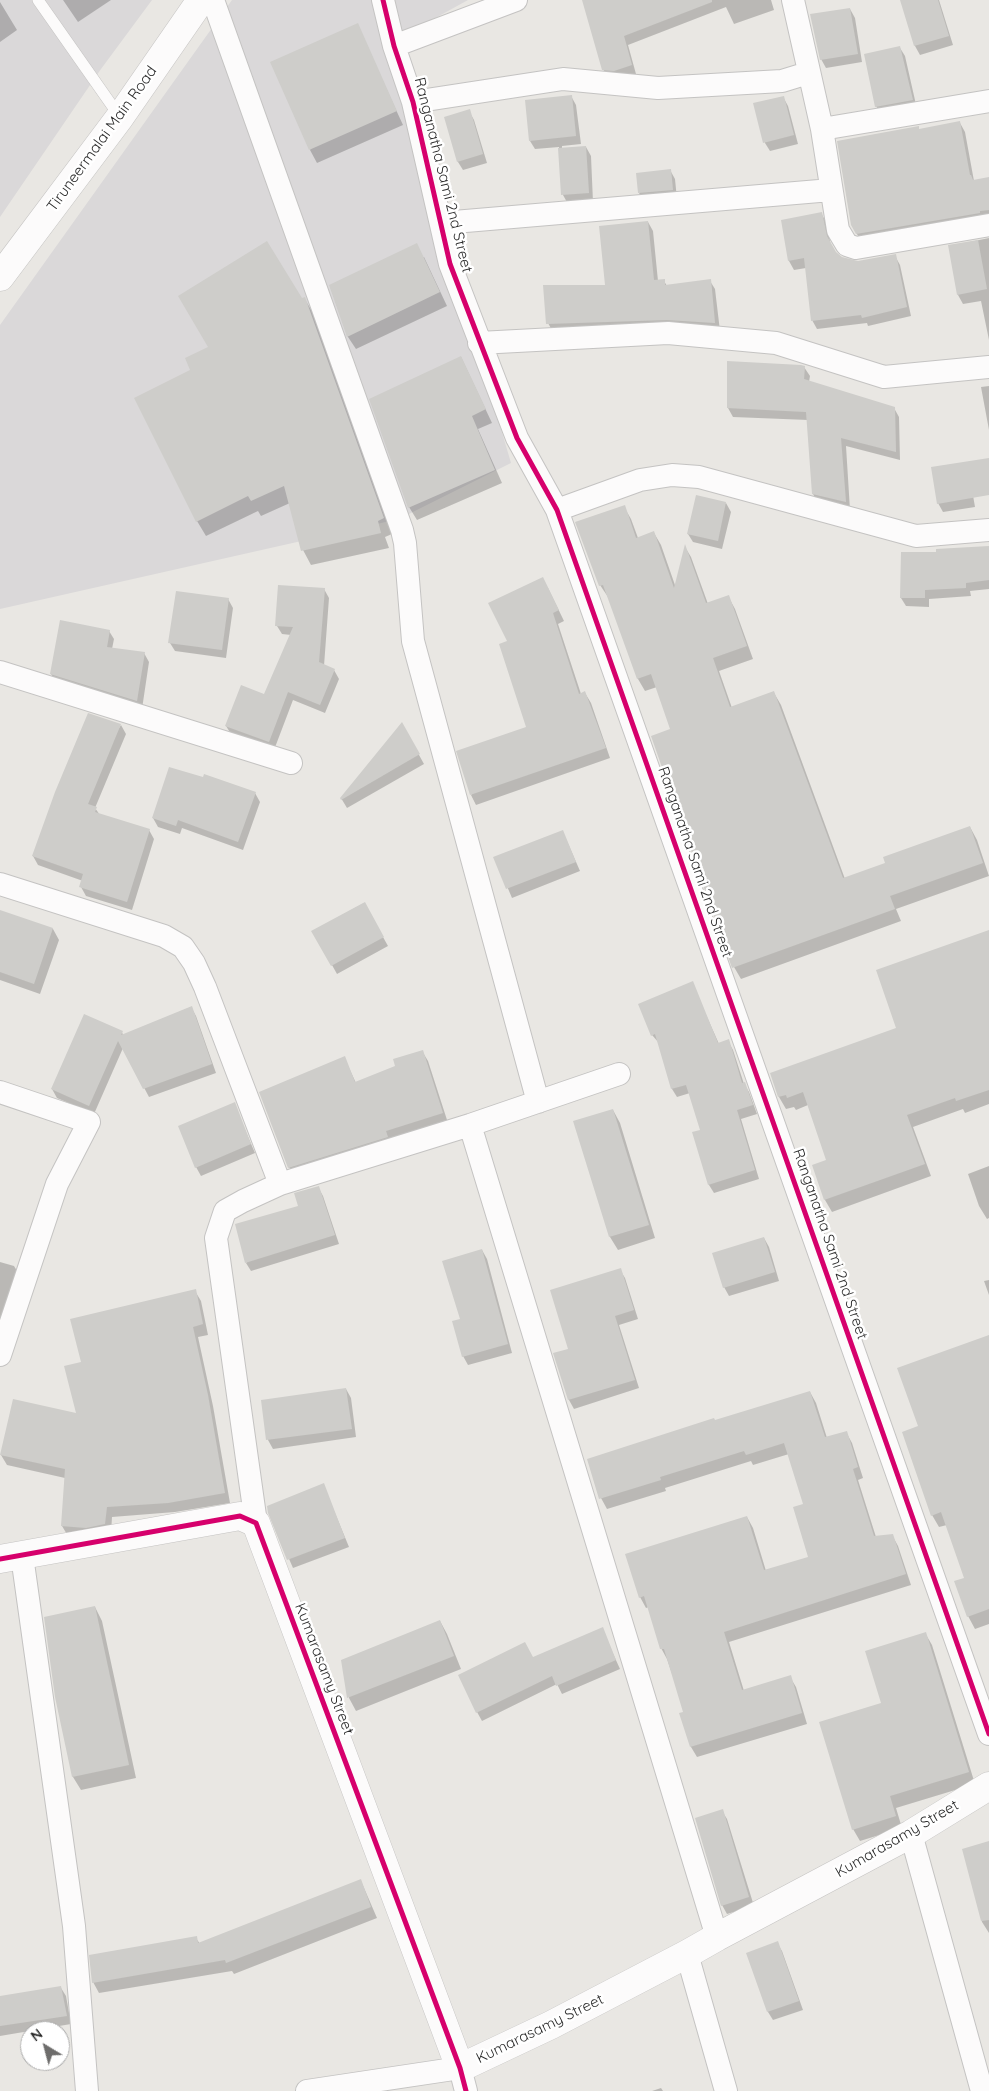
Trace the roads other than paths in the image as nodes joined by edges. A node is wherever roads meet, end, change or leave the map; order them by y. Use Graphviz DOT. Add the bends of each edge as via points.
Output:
graph roads {
  1 [pos="38,0"];
  2 [pos="201,0"];
  3 [pos="213,0"];
  4 [pos="383,0"];
  5 [pos="516,0"];
  6 [pos="793,0"];
  7 [pos="394,46"];
  8 [pos="808,73"];
  9 [pos="989,101"];
  10 [pos="413,102"];
  11 [pos="120,117"];
  12 [pos="822,129"];
  13 [pos="831,190"];
  14 [pos="442,223"];
  15 [pos="989,225"];
  16 [pos="0,277"];
  17 [pos="479,343"];
  18 [pos="989,367"];
  19 [pos="557,510"];
  20 [pos="989,530"];
  21 [pos="0,672"];
  22 [pos="291,763"];
  23 [pos="0,884"];
  24 [pos="619,1074"];
  25 [pos="0,1092"];
  26 [pos="538,1102"];
  27 [pos="470,1126"];
  28 [pos="280,1184"];
  29 [pos="0,1355"];
  30 [pos="256,1523"];
  31 [pos="11,1557"];
  32 [pos="989,1734"];
  33 [pos="989,1786"];
  34 [pos="911,1834"];
  35 [pos="718,1936"];
  36 [pos="687,1954"];
  37 [pos="463,2079"];
  38 [pos="87,2091"];
  39 [pos="307,2091"];
  40 [pos="726,2091"];
  41 [pos="982,2091"];
  1 -- 11 [label="lane"];
  2 -- 11 [label="street, Tiruneermalai Main Road"];
  3 -- 26 [label="street" via="402,530 414,641"];
  4 -- 7 [label="street, Ranganatha Sami 2nd Street"];
  5 -- 7 [label="street"];
  6 -- 8 [label="street"];
  7 -- 10 [label="street, Ranganatha Sami 2nd Street"];
  8 -- 10 [label="street" via="782,81 658,88 563,79"];
  8 -- 12 [label="street"];
  9 -- 12 [label="street"];
  10 -- 14 [label="street, Ranganatha Sami 2nd Street"];
  11 -- 16 [label="street, Tiruneermalai Main Road"];
  12 -- 13 [label="street"];
  13 -- 14 [label="street"];
  13 -- 15 [label="street" via="838,230 846,245 856,248"];
  14 -- 17 [label="street, Ranganatha Sami 2nd Street" via="450,264"];
  17 -- 18 [label="street" via="668,333 776,344 884,377"];
  17 -- 19 [label="street, Ranganatha Sami 2nd Street" via="517,438"];
  19 -- 20 [label="street" via="640,480 700,477 916,536"];
  19 -- 32 [label="street, Ranganatha Sami 2nd Street"];
  21 -- 22 [label="street"];
  23 -- 28 [label="street" via="164,936 183,946 206,987"];
  24 -- 26 [label="street"];
  25 -- 29 [label="street" via="89,1122 57,1184"];
  26 -- 27 [label="street"];
  27 -- 28 [label="street"];
  27 -- 35 [label="street"];
  28 -- 30 [label="street" via="225,1211 216,1238"];
  30 -- 31 [label="street" via="240,1516"];
  30 -- 37 [label="street, Kumarasamy Street"];
  31 -- 38 [label="street" via="74,1926"];
  33 -- 34 [label="street, Kumarasamy Street"];
  34 -- 35 [label="street, Kumarasamy Street"];
  34 -- 41 [label="street"];
  35 -- 36 [label="street, Kumarasamy Street"];
  36 -- 37 [label="street, Kumarasamy Street" via="551,2025"];
  36 -- 40 [label="street"];
  37 -- 39 [label="street"];
}
